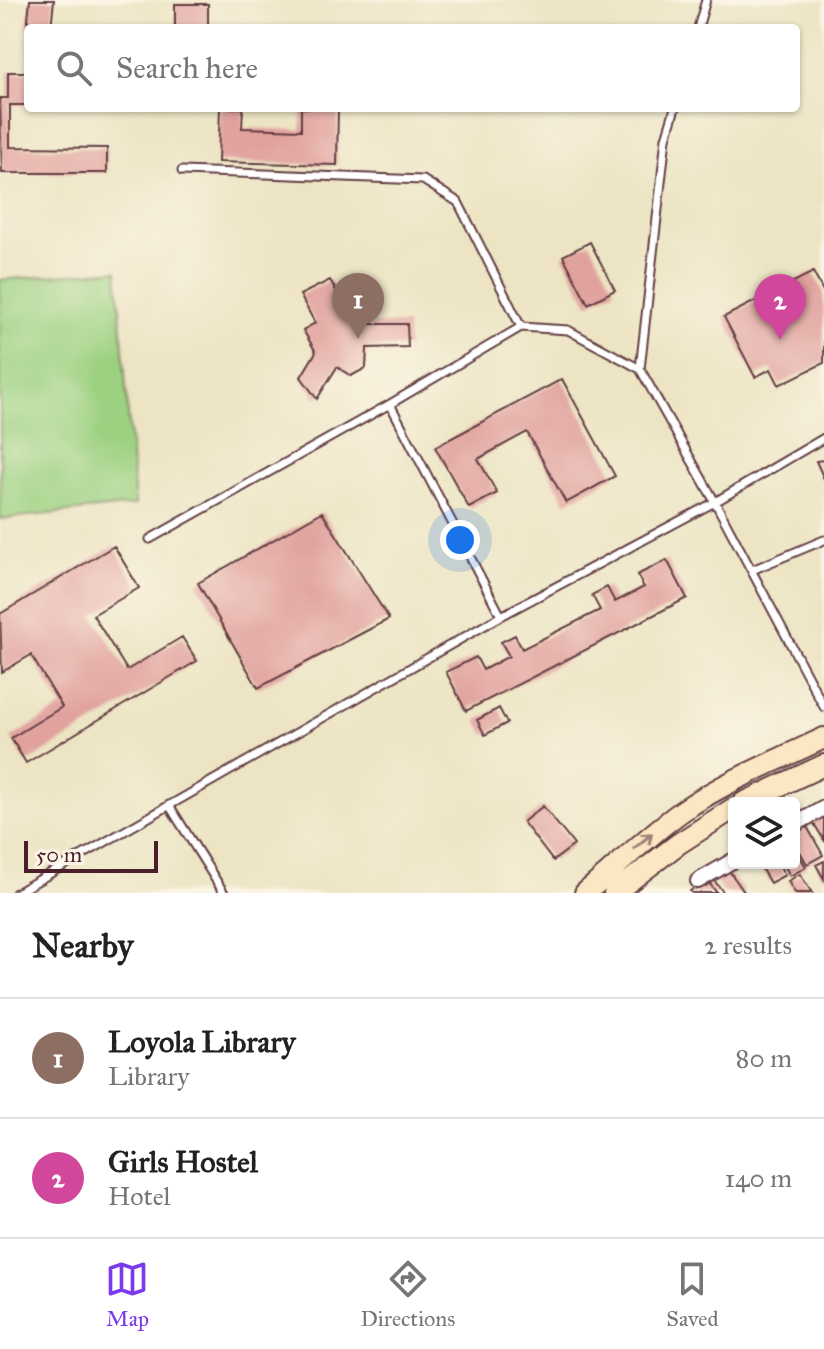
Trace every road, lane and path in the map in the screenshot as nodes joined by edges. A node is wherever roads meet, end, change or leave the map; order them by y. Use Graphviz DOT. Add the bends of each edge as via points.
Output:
graph roads {
  1 [pos="706,0"];
  2 [pos="699,24"];
  3 [pos="674,112"];
  4 [pos="182,171"];
  5 [pos="521,327"];
  6 [pos="640,369"];
  7 [pos="390,404"];
  8 [pos="824,438"];
  9 [pos="715,502"];
  10 [pos="150,539"];
  11 [pos="824,540"];
  12 [pos="752,570"];
  13 [pos="501,616"];
  14 [pos="824,707"];
  15 [pos="824,738"];
  16 [pos="824,765"];
  17 [pos="756,797"];
  18 [pos="169,805"];
  19 [pos="824,808"];
  20 [pos="728,812"];
  21 [pos="800,822"];
  22 [pos="728,864"];
  23 [pos="698,881"];
  24 [pos="593,890"];
  25 [pos="16,893"];
  26 [pos="224,893"];
  27 [pos="614,893"];
  1 -- 2 [label="lane"];
  3 -- 6 [label="lane" via="666,138"];
  4 -- 5 [label="lane" via="423,180 458,202"];
  5 -- 6 [label="lane" via="568,330"];
  5 -- 7 [label="lane"];
  6 -- 9 [label="lane"];
  7 -- 10 [label="lane"];
  7 -- 13 [label="lane"];
  8 -- 9 [label="lane"];
  9 -- 12 [label="lane"];
  9 -- 13 [label="lane"];
  11 -- 12 [label="lane"];
  12 -- 14 [label="lane"];
  13 -- 18 [label="lane"];
  24 -- 15 [label="main road, one-way" via="643,840 687,808"];
  16 -- 17 [label="main road"];
  18 -- 25 [label="lane"];
  18 -- 26 [label="lane"];
  19 -- 21 [label="street"];
  20 -- 27 [label="main road"];
  22 -- 23 [label="street"];
}
